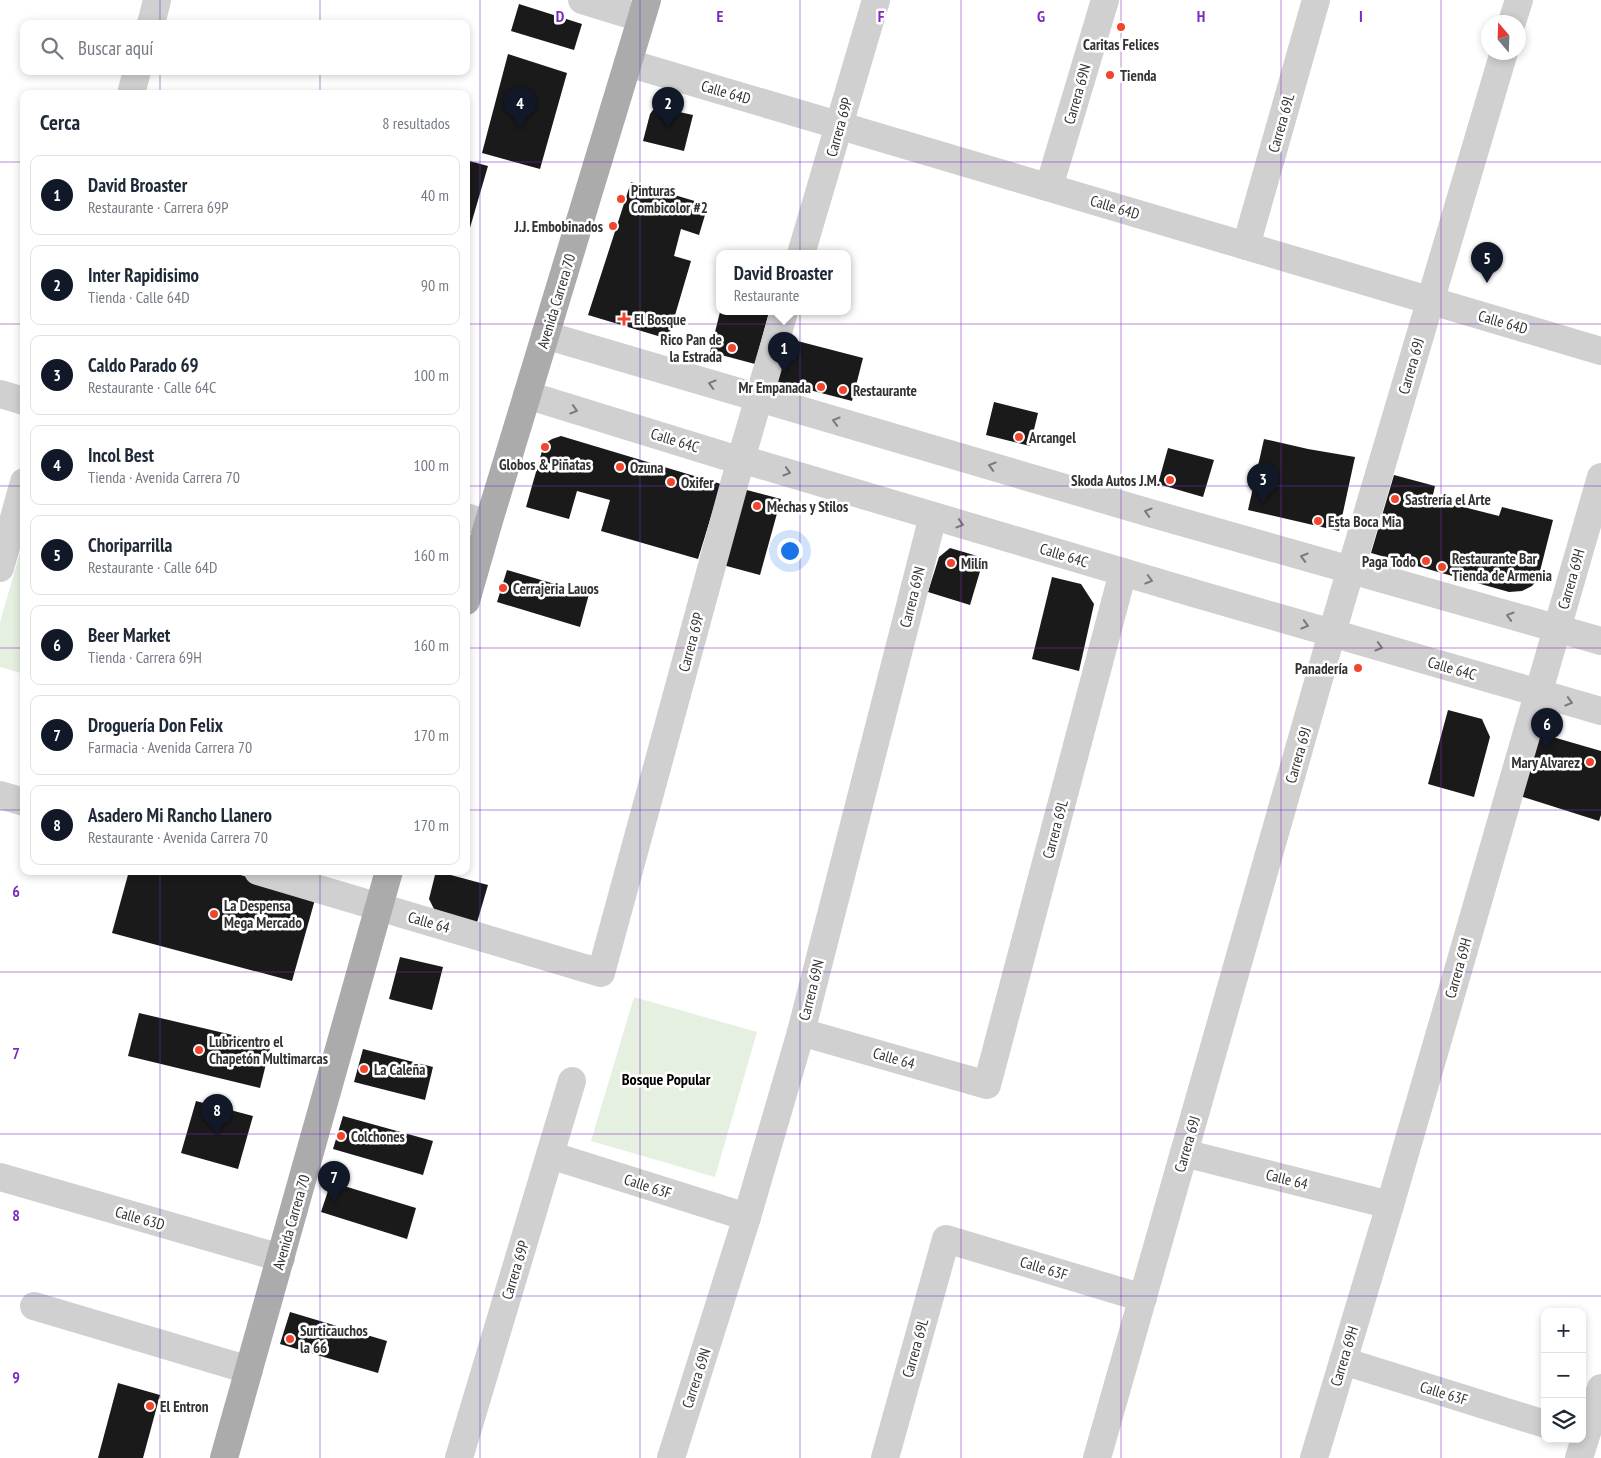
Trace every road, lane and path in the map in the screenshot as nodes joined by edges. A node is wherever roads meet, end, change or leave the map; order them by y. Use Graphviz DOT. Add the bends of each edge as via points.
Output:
graph roads {
  1 [pos="157,0"];
  2 [pos="582,0"];
  3 [pos="876,0"];
  4 [pos="1105,0"];
  5 [pos="1316,0"];
  6 [pos="1519,0"];
  7 [pos="644,9"];
  8 [pos="1514,15"];
  9 [pos="152,20"];
  10 [pos="1502,60"];
  11 [pos="628,63"];
  12 [pos="136,75"];
  13 [pos="132,90"];
  14 [pos="840,125"];
  15 [pos="1049,187"];
  16 [pos="1246,246"];
  17 [pos="803,250"];
  18 [pos="1430,301"];
  19 [pos="783,315"];
  20 [pos="545,335"];
  21 [pos="1601,351"];
  22 [pos="0,394"];
  23 [pos="527,395"];
  24 [pos="758,398"];
  25 [pos="20,400"];
  26 [pos="741,459"];
  27 [pos="1601,477"];
  28 [pos="20,496"];
  29 [pos="933,516"];
  30 [pos="477,520"];
  31 [pos="0,568"];
  32 [pos="1351,570"];
  33 [pos="470,572"];
  34 [pos="1124,572"];
  35 [pos="1556,629"];
  36 [pos="1332,633"];
  37 [pos="1601,641"];
  38 [pos="1538,693"];
  39 [pos="1601,711"];
  40 [pos="0,795"];
  41 [pos="20,801"];
  42 [pos="271,875"];
  43 [pos="388,875"];
  44 [pos="379,907"];
  45 [pos="601,973"];
  46 [pos="801,1032"];
  47 [pos="572,1081"];
  48 [pos="987,1085"];
  49 [pos="1184,1153"];
  50 [pos="550,1154"];
  51 [pos="0,1177"];
  52 [pos="1390,1205"];
  53 [pos="747,1217"];
  54 [pos="946,1239"];
  55 [pos="281,1258"];
  56 [pos="1143,1298"];
  57 [pos="34,1306"];
  58 [pos="1343,1361"];
  59 [pos="249,1370"];
  60 [pos="1601,1388"];
  61 [pos="1541,1423"];
  62 [pos="1583,1444"];
  63 [pos="224,1458"];
  64 [pos="459,1458"];
  65 [pos="671,1458"];
  66 [pos="885,1458"];
  67 [pos="1097,1458"];
  68 [pos="1314,1458"];
  1 -- 9 [label="street"];
  2 -- 7 [label="street"];
  3 -- 14 [label="street, Carrera 69P"];
  4 -- 15 [label="street, Carrera 69N"];
  5 -- 16 [label="street, Carrera 69L"];
  6 -- 8 [label="street"];
  7 -- 11 [label="main road, Avenida Carrera 70"];
  10 -- 18 [label="street, Carrera 69J"];
  11 -- 14 [label="street, Calle 64D"];
  11 -- 20 [label="main road, Avenida Carrera 70"];
  12 -- 13 [label="street"];
  14 -- 15 [label="street, Calle 64D"];
  14 -- 17 [label="street, Carrera 69P"];
  15 -- 16 [label="street, Calle 64D"];
  16 -- 18 [label="street, Calle 64D"];
  18 -- 21 [label="street, Calle 64D"];
  18 -- 32 [label="street, Carrera 69J"];
  19 -- 24 [label="street, Carrera 69P"];
  20 -- 23 [label="main road, Avenida Carrera 70"];
  24 -- 20 [label="street, one-way"];
  22 -- 25 [label="street"];
  23 -- 26 [label="street, Calle 64C, one-way"];
  23 -- 30 [label="main road, Avenida Carrera 70"];
  24 -- 26 [label="street, Carrera 69P"];
  32 -- 24 [label="street, one-way"];
  26 -- 29 [label="street, Calle 64C, one-way"];
  26 -- 45 [label="street, Carrera 69P"];
  27 -- 35 [label="street, Carrera 69H"];
  28 -- 31 [label="street"];
  29 -- 34 [label="street, Calle 64C, one-way"];
  29 -- 46 [label="street, Carrera 69N"];
  30 -- 33 [label="main road, Avenida Carrera 70"];
  35 -- 32 [label="street, one-way"];
  32 -- 36 [label="street, Carrera 69J"];
  34 -- 36 [label="street, Calle 64C, one-way"];
  34 -- 48 [label="street, Carrera 69L"];
  35 -- 37 [label="street"];
  35 -- 38 [label="street, Carrera 69H"];
  36 -- 38 [label="street, Calle 64C, one-way"];
  36 -- 49 [label="street, Carrera 69J"];
  38 -- 39 [label="street, Calle 64C, one-way"];
  38 -- 52 [label="street, Carrera 69H"];
  40 -- 41 [label="street"];
  42 -- 44 [label="street, Calle 64"];
  43 -- 44 [label="main road, Avenida Carrera 70"];
  44 -- 45 [label="street, Calle 64"];
  44 -- 55 [label="main road, Avenida Carrera 70"];
  46 -- 48 [label="street, Calle 64"];
  46 -- 53 [label="street, Carrera 69N"];
  47 -- 50 [label="street, Carrera 69P"];
  49 -- 52 [label="street, Calle 64"];
  49 -- 56 [label="street, Carrera 69J"];
  50 -- 53 [label="street, Calle 63F"];
  50 -- 64 [label="street, Carrera 69P"];
  51 -- 55 [label="street, Calle 63D"];
  52 -- 58 [label="street, Carrera 69H"];
  53 -- 65 [label="street, Carrera 69N"];
  54 -- 56 [label="street, Calle 63F"];
  54 -- 66 [label="street, Carrera 69L"];
  55 -- 59 [label="main road, Avenida Carrera 70"];
  56 -- 67 [label="street, Carrera 69J"];
  57 -- 59 [label="street"];
  58 -- 61 [label="street, Calle 63F"];
  58 -- 68 [label="street, Carrera 69H"];
  59 -- 63 [label="main road, Avenida Carrera 70"];
  60 -- 62 [label="street"];
}
